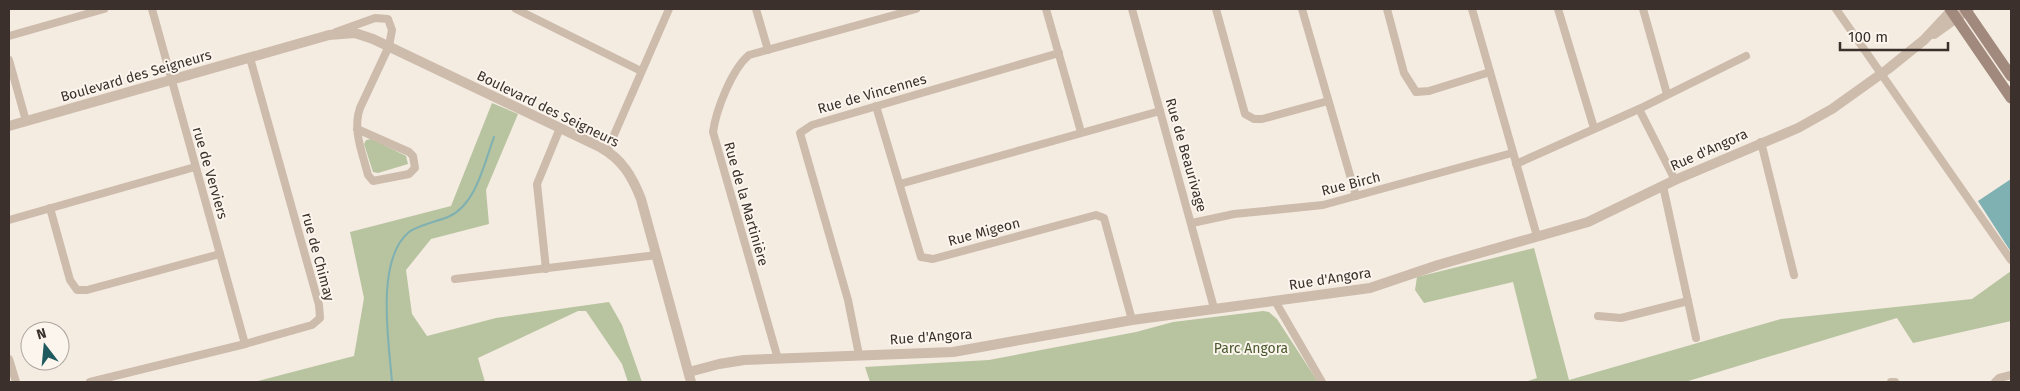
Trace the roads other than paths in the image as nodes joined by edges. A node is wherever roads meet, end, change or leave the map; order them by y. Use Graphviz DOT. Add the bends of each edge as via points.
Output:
graph roads {
  1 [pos="104,9"];
  2 [pos="152,9"];
  3 [pos="516,9"];
  4 [pos="669,9"];
  5 [pos="756,9"];
  6 [pos="916,9"];
  7 [pos="1046,9"];
  8 [pos="1132,9"];
  9 [pos="1216,9"];
  10 [pos="1302,9"];
  11 [pos="1387,9"];
  12 [pos="1472,9"];
  13 [pos="1558,9"];
  14 [pos="1643,9"];
  15 [pos="1836,9"];
  16 [pos="1967,9"];
  17 [pos="1953,12"];
  18 [pos="329,35"];
  19 [pos="9,36"];
  20 [pos="389,46"];
  21 [pos="768,50"];
  22 [pos="1059,53"];
  23 [pos="1746,56"];
  24 [pos="250,58"];
  25 [pos="9,60"];
  26 [pos="641,71"];
  27 [pos="1490,72"];
  28 [pos="1882,74"];
  29 [pos="2011,76"];
  30 [pos="171,80"];
  31 [pos="1668,94"];
  32 [pos="2011,98"];
  33 [pos="1328,101"];
  34 [pos="876,106"];
  35 [pos="1639,109"];
  36 [pos="1160,111"];
  37 [pos="26,121"];
  38 [pos="9,126"];
  39 [pos="560,128"];
  40 [pos="1594,128"];
  41 [pos="357,129"];
  42 [pos="1081,132"];
  43 [pos="1761,142"];
  44 [pos="607,151"];
  45 [pos="1512,153"];
  46 [pos="1516,164"];
  47 [pos="195,167"];
  48 [pos="1675,180"];
  49 [pos="900,184"];
  50 [pos="1662,186"];
  51 [pos="1356,196"];
  52 [pos="50,208"];
  53 [pos="9,220"];
  54 [pos="1192,223"];
  55 [pos="1537,236"];
  56 [pos="220,254"];
  57 [pos="657,255"];
  58 [pos="2011,260"];
  59 [pos="546,269"];
  60 [pos="1794,275"];
  61 [pos="455,279"];
  62 [pos="1688,300"];
  63 [pos="1275,301"];
  64 [pos="1214,308"];
  65 [pos="1598,316"];
  66 [pos="1132,320"];
  67 [pos="1696,338"];
  68 [pos="245,344"];
  69 [pos="859,355"];
  70 [pos="9,359"];
  71 [pos="778,359"];
  72 [pos="2011,375"];
  73 [pos="690,377"];
  74 [pos="16,382"];
  75 [pos="90,382"];
  76 [pos="1322,382"];
  77 [pos="1994,382"];
  1 -- 19 [label="street"];
  2 -- 30 [label="street, rue de Verviers"];
  3 -- 26 [label="street"];
  4 -- 26 [label="street"];
  5 -- 21 [label="street"];
  6 -- 21 [label="street, Rue de la Martinière"];
  7 -- 22 [label="street"];
  8 -- 36 [label="street, Rue de Beaurivage"];
  9 -- 33 [label="street" via="1245,114 1262,119"];
  10 -- 33 [label="street"];
  11 -- 27 [label="street" via="1404,73 1416,92"];
  12 -- 27 [label="street"];
  13 -- 40 [label="street"];
  14 -- 31 [label="street"];
  15 -- 28 [label="street"];
  16 -- 17 [label="street, Rue d'Angora"];
  16 -- 29 [label="main road"];
  17 -- 28 [label="street, Rue d'Angora"];
  17 -- 32 [label="main road"];
  18 -- 20 [label="street, Boulevard des Seigneurs" via="355,33"];
  18 -- 20 [label="street, Boulevard des Seigneurs" via="375,18 388,19 392,30"];
  18 -- 24 [label="street, Boulevard des Seigneurs"];
  20 -- 39 [label="street, Boulevard des Seigneurs"];
  20 -- 41 [label="street" via="356,118"];
  21 -- 71 [label="street, Rue de la Martinière" via="749,55 741,62 715,116 712,132"];
  22 -- 34 [label="street, Rue de Vincennes"];
  22 -- 42 [label="street"];
  23 -- 31 [label="street"];
  24 -- 30 [label="street, Boulevard des Seigneurs"];
  24 -- 68 [label="street, rue de Chimay" via="320,318 312,325"];
  25 -- 37 [label="street"];
  26 -- 44 [label="street"];
  27 -- 45 [label="street"];
  28 -- 43 [label="street, Rue d'Angora" via="1823,114"];
  28 -- 58 [label="street"];
  30 -- 37 [label="street, Boulevard des Seigneurs"];
  30 -- 47 [label="street, rue de Verviers"];
  31 -- 35 [label="street"];
  33 -- 51 [label="street"];
  34 -- 49 [label="street, Rue Migeon"];
  34 -- 69 [label="street, Rue de Vincennes" via="812,125 800,133 848,300"];
  35 -- 40 [label="street"];
  35 -- 48 [label="street"];
  36 -- 42 [label="street"];
  36 -- 54 [label="street, Rue de Beaurivage"];
  37 -- 38 [label="street, Boulevard des Seigneurs"];
  39 -- 44 [label="street, Boulevard des Seigneurs"];
  39 -- 59 [label="street" via="537,184"];
  40 -- 46 [label="street"];
  41 -- 41 [label="street" via="368,176 373,181 409,174 415,168 409,152"];
  42 -- 49 [label="street"];
  43 -- 48 [label="street, Rue d'Angora"];
  43 -- 60 [label="street"];
  44 -- 57 [label="street, Boulevard des Seigneurs" via="621,161 631,175"];
  45 -- 46 [label="street"];
  45 -- 51 [label="street, Rue Birch"];
  46 -- 55 [label="street"];
  47 -- 52 [label="street"];
  47 -- 56 [label="street, rue de Verviers"];
  48 -- 50 [label="street, Rue d'Angora"];
  49 -- 66 [label="street, Rue Migeon" via="921,258 933,259 1096,215 1104,218"];
  50 -- 55 [label="street, Rue d'Angora" via="1588,222"];
  50 -- 62 [label="street"];
  51 -- 54 [label="street, Rue Birch" via="1323,205 1234,214"];
  52 -- 53 [label="street"];
  52 -- 56 [label="street" via="70,280 77,290"];
  54 -- 64 [label="street, Rue de Beaurivage"];
  55 -- 63 [label="street, Rue d'Angora" via="1370,288"];
  56 -- 68 [label="street, rue de Verviers"];
  57 -- 59 [label="street"];
  57 -- 73 [label="street, Boulevard des Seigneurs"];
  59 -- 61 [label="street"];
  62 -- 65 [label="street" via="1620,318"];
  62 -- 67 [label="street"];
  63 -- 64 [label="street, Rue d'Angora"];
  63 -- 76 [label="street"];
  64 -- 66 [label="street, Rue d'Angora"];
  66 -- 69 [label="street, Rue d'Angora" via="975,349"];
  68 -- 75 [label="street, rue de Chimay"];
  69 -- 71 [label="street, Rue d'Angora"];
  70 -- 74 [label="street"];
  71 -- 73 [label="street, Rue d'Angora" via="736,362"];
  72 -- 77 [label="street"];
}
